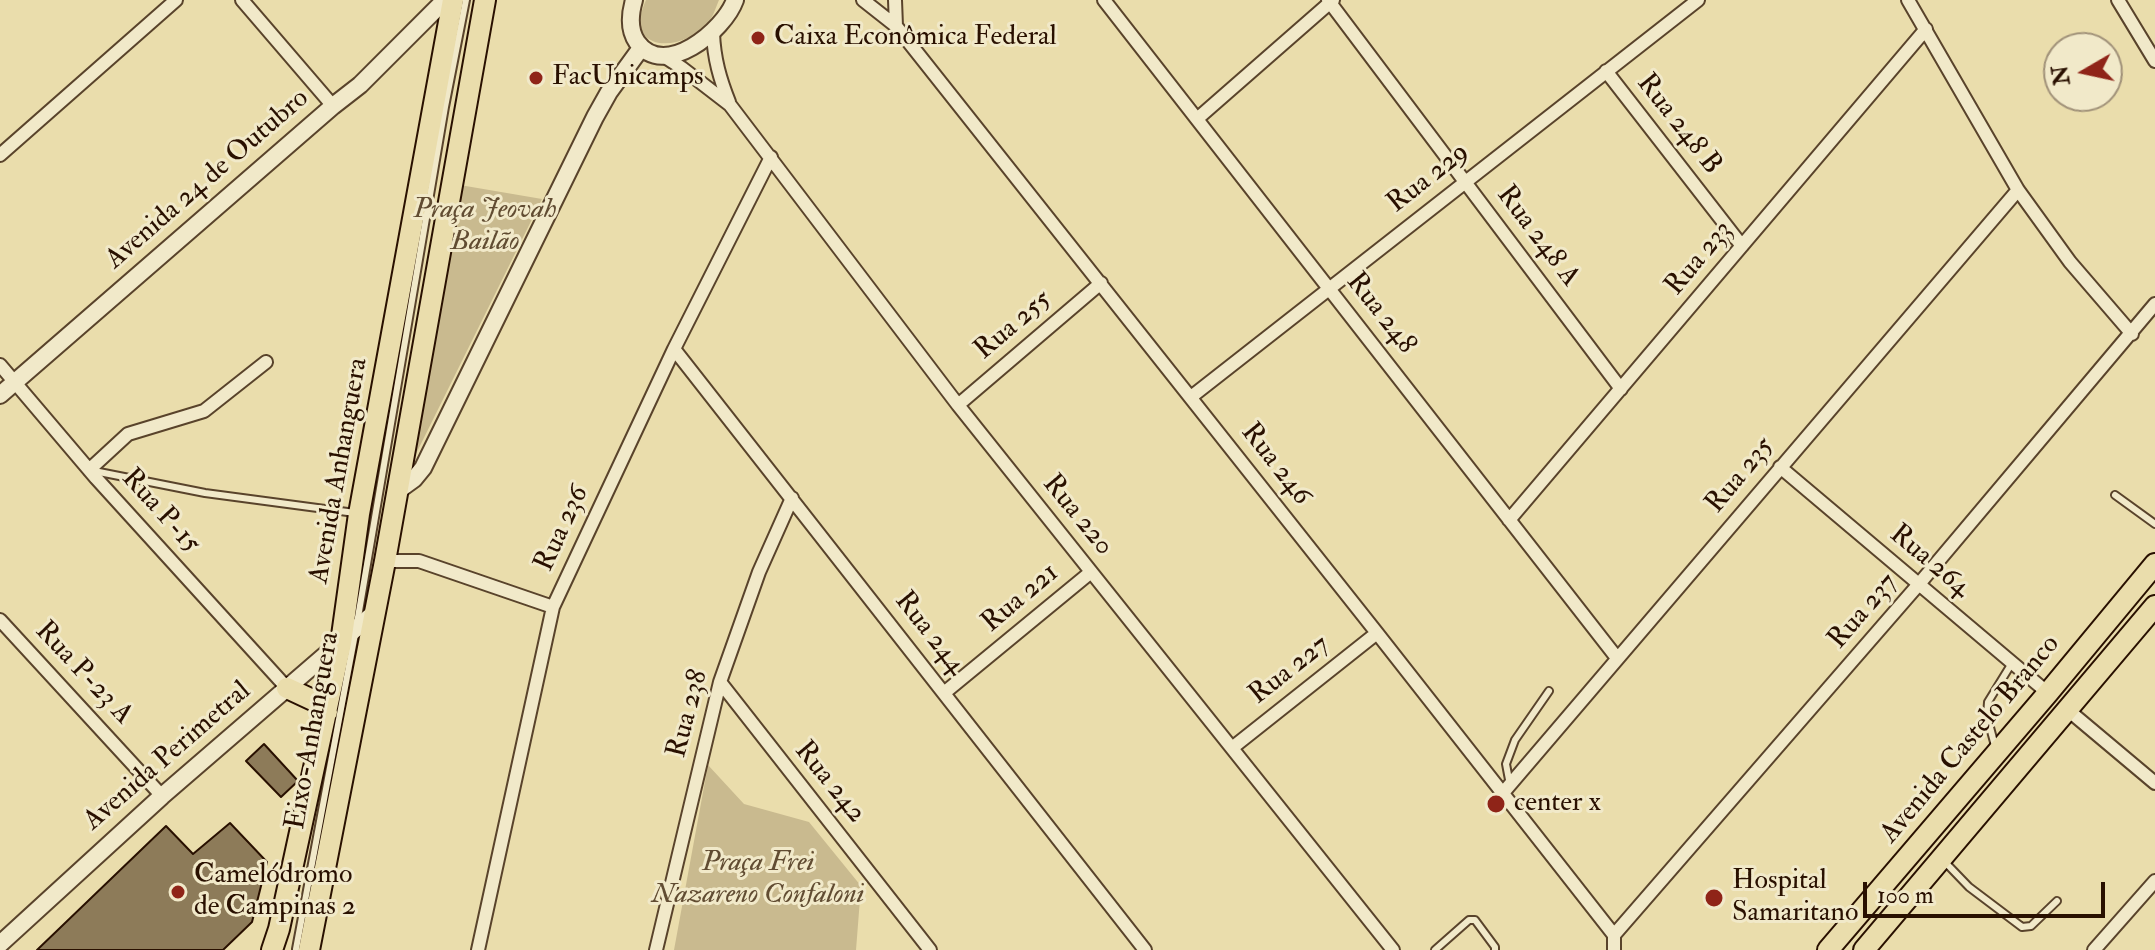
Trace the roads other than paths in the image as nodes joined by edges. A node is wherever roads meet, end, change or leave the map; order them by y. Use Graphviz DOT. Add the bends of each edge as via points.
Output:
graph roads {
  1 [pos="176,0"];
  2 [pos="242,0"];
  3 [pos="445,0"];
  4 [pos="453,0"];
  5 [pos="466,0"];
  6 [pos="485,0"];
  7 [pos="634,0"];
  8 [pos="735,0"];
  9 [pos="863,0"];
  10 [pos="895,0"];
  11 [pos="1104,0"];
  12 [pos="1908,0"];
  13 [pos="2118,0"];
  14 [pos="1330,1"];
  15 [pos="1692,1"];
  16 [pos="896,26"];
  17 [pos="1926,29"];
  18 [pos="713,33"];
  19 [pos="641,48"];
  20 [pos="662,55"];
  21 [pos="2155,61"];
  22 [pos="1606,71"];
  23 [pos="730,105"];
  24 [pos="333,106"];
  25 [pos="1197,119"];
  26 [pos="0,155"];
  27 [pos="771,157"];
  28 [pos="1465,182"];
  29 [pos="2018,190"];
  30 [pos="1742,246"];
  31 [pos="1101,283"];
  32 [pos="1329,288"];
  33 [pos="2155,304"];
  34 [pos="2132,334"];
  35 [pos="674,349"];
  36 [pos="266,362"];
  37 [pos="0,365"];
  38 [pos="14,381"];
  39 [pos="1621,389"];
  40 [pos="0,395"];
  41 [pos="1191,397"];
  42 [pos="958,405"];
  43 [pos="1780,467"];
  44 [pos="89,470"];
  45 [pos="396,492"];
  46 [pos="2115,495"];
  47 [pos="792,498"];
  48 [pos="359,514"];
  49 [pos="1509,520"];
  50 [pos="2155,524"];
  51 [pos="385,561"];
  52 [pos="2155,564"];
  53 [pos="1091,572"];
  54 [pos="1919,584"];
  55 [pos="2155,606"];
  56 [pos="553,607"];
  57 [pos="374,613"];
  58 [pos="0,620"];
  59 [pos="1377,633"];
  60 [pos="348,637"];
  61 [pos="1617,658"];
  62 [pos="2012,663"];
  63 [pos="720,682"];
  64 [pos="287,688"];
  65 [pos="1549,691"];
  66 [pos="944,693"];
  67 [pos="2048,693"];
  68 [pos="2068,710"];
  69 [pos="327,712"];
  70 [pos="1232,748"];
  71 [pos="1997,753"];
  72 [pos="2155,783"];
  73 [pos="1506,789"];
  74 [pos="162,796"];
  75 [pos="1942,859"];
  76 [pos="2155,881"];
  77 [pos="2057,901"];
  78 [pos="1614,935"];
  79 [pos="0,944"];
  80 [pos="296,949"];
  81 [pos="272,950"];
  82 [pos="309,950"];
  83 [pos="478,950"];
  84 [pos="656,950"];
  85 [pos="930,950"];
  86 [pos="1145,950"];
  87 [pos="1393,950"];
  88 [pos="1435,950"];
  89 [pos="1495,950"];
  90 [pos="1614,950"];
  91 [pos="1828,950"];
  92 [pos="1864,950"];
  93 [pos="2094,950"];
  1 -- 26 [label="street"];
  2 -- 24 [label="street"];
  3 -- 24 [label="street, Avenida 24 de Outubro"];
  4 -- 48 [label="main road, Avenida Anhanguera"];
  5 -- 60 [label="lane, Eixo-Anhanguera"];
  6 -- 45 [label="main road"];
  7 -- 19 [label="street" via="630,23"];
  8 -- 18 [label="street"];
  9 -- 16 [label="street, Rua 246"];
  10 -- 16 [label="street"];
  11 -- 25 [label="street, Rua 248"];
  12 -- 17 [label="street"];
  13 -- 21 [label="street"];
  14 -- 25 [label="street"];
  14 -- 28 [label="street, Rua 248 A"];
  15 -- 22 [label="street, Rua 229"];
  16 -- 31 [label="street, Rua 246"];
  17 -- 29 [label="street"];
  17 -- 30 [label="street, Rua 233"];
  18 -- 20 [label="street" via="691,48"];
  18 -- 23 [label="street, Rua 220" via="713,56"];
  19 -- 20 [label="street"];
  19 -- 45 [label="street" via="595,117 423,468"];
  20 -- 23 [label="street, Rua 220"];
  22 -- 28 [label="street, Rua 229"];
  22 -- 30 [label="street, Rua 248 B"];
  23 -- 27 [label="street, Rua 220"];
  24 -- 38 [label="street, Avenida 24 de Outubro"];
  25 -- 32 [label="street, Rua 248"];
  27 -- 35 [label="street, Rua 236"];
  27 -- 42 [label="street, Rua 220"];
  28 -- 32 [label="street, Rua 229"];
  28 -- 39 [label="street, Rua 248 A"];
  29 -- 34 [label="street"];
  29 -- 43 [label="street, Rua 235"];
  30 -- 39 [label="street, Rua 233"];
  31 -- 41 [label="street, Rua 246"];
  31 -- 42 [label="street, Rua 255"];
  32 -- 41 [label="street, Rua 229"];
  32 -- 49 [label="street, Rua 248"];
  33 -- 34 [label="street, Rua 237"];
  34 -- 54 [label="street, Rua 237"];
  35 -- 47 [label="street, Rua 244"];
  35 -- 56 [label="street, Rua 236"];
  36 -- 44 [label="street" via="204,411 128,434"];
  37 -- 38 [label="street, Rua P-15"];
  38 -- 40 [label="street, Avenida 24 de Outubro"];
  38 -- 44 [label="street, Rua P-15"];
  39 -- 49 [label="street, Rua 233"];
  41 -- 59 [label="street, Rua 246"];
  42 -- 53 [label="street, Rua 220"];
  43 -- 54 [label="street, Rua 264"];
  43 -- 61 [label="street, Rua 235"];
  44 -- 48 [label="lane" via="205,493"];
  44 -- 64 [label="street, Rua P-15"];
  45 -- 51 [label="main road"];
  46 -- 50 [label="lane"];
  47 -- 63 [label="street, Rua 238"];
  47 -- 66 [label="street, Rua 244"];
  48 -- 60 [label="main road, Avenida Anhanguera"];
  49 -- 61 [label="street, Rua 248"];
  51 -- 56 [label="street" via="419,561"];
  51 -- 57 [label="main road"];
  52 -- 67 [label="main road, Avenida Castelo Branco"];
  53 -- 66 [label="street, Rua 221"];
  53 -- 70 [label="street, Rua 220"];
  54 -- 62 [label="street, Rua 264"];
  54 -- 78 [label="street, Rua 237"];
  55 -- 68 [label="main road, Avenida Castelo Branco"];
  56 -- 83 [label="street, Rua 236"];
  57 -- 60 [label="street, Avenida Perimetral"];
  57 -- 82 [label="main road"];
  58 -- 74 [label="street, Rua P-23 A"];
  59 -- 70 [label="street, Rua 227"];
  59 -- 73 [label="street, Rua 246"];
  60 -- 64 [label="street, Avenida Perimetral"];
  60 -- 69 [label="main road, Avenida Anhanguera"];
  60 -- 80 [label="lane, Eixo-Anhanguera"];
  61 -- 73 [label="street, Rua 235"];
  62 -- 67 [label="street, Rua 264"];
  62 -- 71 [label="lane" via="1988,702"];
  63 -- 84 [label="street, Rua 238"];
  63 -- 85 [label="street, Rua 242"];
  64 -- 69 [label="main road"];
  64 -- 74 [label="street, Avenida Perimetral"];
  65 -- 73 [label="lane" via="1515,740 1506,764"];
  66 -- 86 [label="street, Rua 244"];
  67 -- 71 [label="main road, Avenida Castelo Branco"];
  68 -- 72 [label="street"];
  68 -- 75 [label="main road, Avenida Castelo Branco"];
  69 -- 81 [label="main road, Avenida Anhanguera"];
  70 -- 87 [label="street, Rua 220"];
  71 -- 91 [label="main road, Avenida Castelo Branco"];
  73 -- 78 [label="street, Rua 246"];
  74 -- 79 [label="street, Avenida Perimetral"];
  75 -- 77 [label="lane" via="2022,927 2031,926"];
  75 -- 92 [label="main road, Avenida Castelo Branco"];
  76 -- 93 [label="street"];
  78 -- 90 [label="street"];
  88 -- 89 [label="lane" via="1469,920 1475,920"];
}
